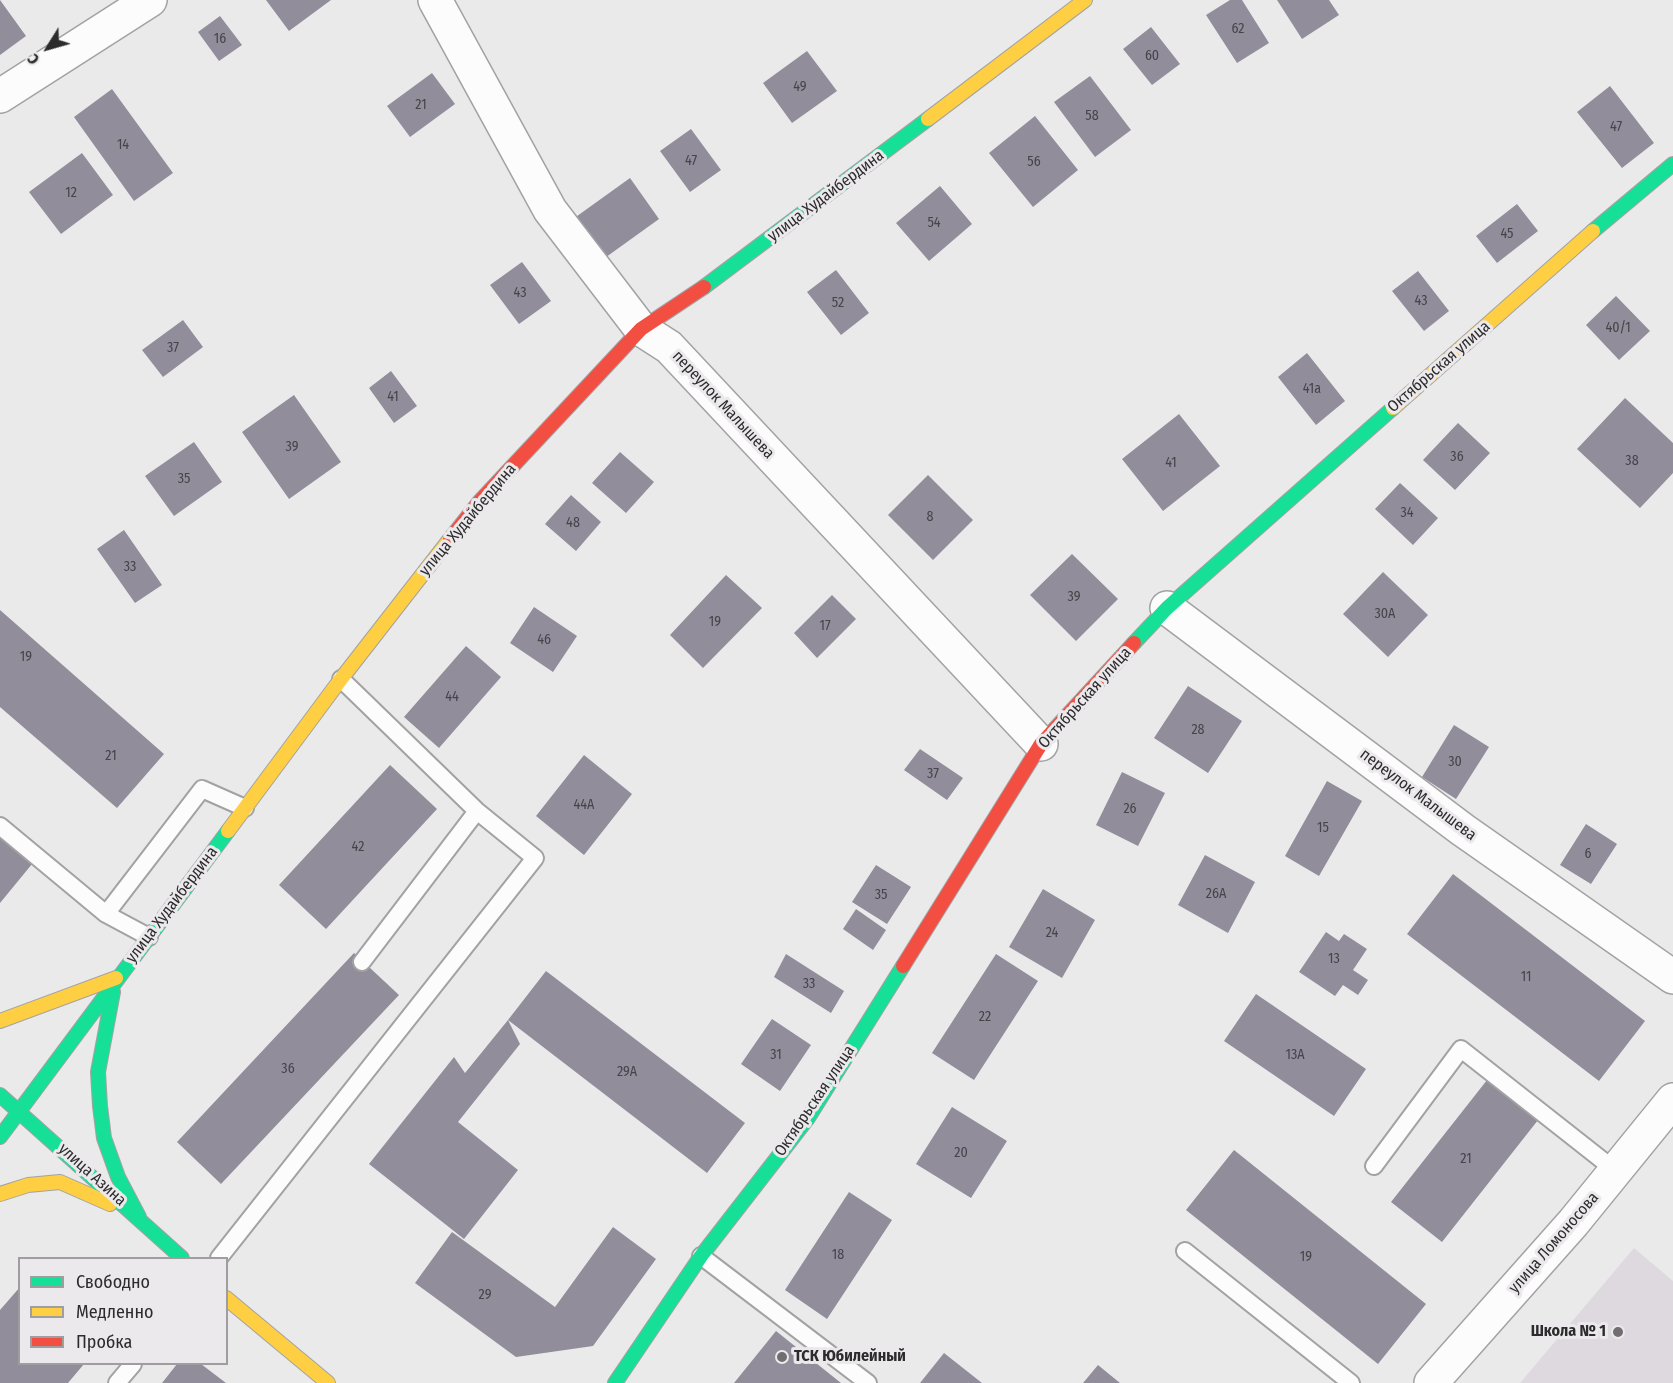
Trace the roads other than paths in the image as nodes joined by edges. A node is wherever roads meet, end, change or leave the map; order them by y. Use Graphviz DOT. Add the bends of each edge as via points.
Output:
graph roads {
  1 [pos="150,0"];
  2 [pos="435,0"];
  3 [pos="1085,0"];
  4 [pos="0,96"];
  5 [pos="1673,164"];
  6 [pos="641,329"];
  7 [pos="1167,608"];
  8 [pos="341,679"];
  9 [pos="1041,744"];
  10 [pos="245,807"];
  11 [pos="477,810"];
  12 [pos="0,826"];
  13 [pos="106,914"];
  14 [pos="149,936"];
  15 [pos="362,962"];
  16 [pos="1673,977"];
  17 [pos="116,978"];
  18 [pos="0,1021"];
  19 [pos="0,1095"];
  20 [pos="1673,1100"];
  21 [pos="19,1110"];
  22 [pos="0,1137"];
  23 [pos="1374,1166"];
  24 [pos="1616,1171"];
  25 [pos="0,1194"];
  26 [pos="139,1217"];
  27 [pos="1185,1251"];
  28 [pos="701,1256"];
  29 [pos="181,1257"];
  30 [pos="220,1257"];
  31 [pos="228,1300"];
  32 [pos="132,1365"];
  33 [pos="117,1383"];
  34 [pos="328,1383"];
  35 [pos="615,1383"];
  36 [pos="868,1383"];
  37 [pos="1351,1383"];
  38 [pos="1431,1383"];
  1 -- 4 [label="street"];
  2 -- 6 [label="street, переулок Малышева" via="550,210"];
  3 -- 6 [label="street, улица Худайбердина" via="735,265"];
  5 -- 7 [label="street, Октябрьская улица"];
  6 -- 8 [label="street, улица Худайбердина" via="480,501"];
  6 -- 9 [label="street, переулок Малышева" via="669,347"];
  7 -- 9 [label="street, Октябрьская улица"];
  7 -- 16 [label="street, переулок Малышева" via="1463,830"];
  8 -- 10 [label="street, улица Худайбердина"];
  8 -- 11 [label="lane"];
  9 -- 28 [label="street, Октябрьская улица" via="808,1118"];
  10 -- 13 [label="lane" via="202,789"];
  10 -- 14 [label="street, улица Худайбердина"];
  11 -- 15 [label="lane"];
  11 -- 30 [label="lane" via="535,858"];
  12 -- 13 [label="lane"];
  13 -- 14 [label="lane"];
  14 -- 17 [label="street, улица Худайбердина"];
  17 -- 18 [label="street"];
  17 -- 21 [label="street, улица Худайбердина"];
  17 -- 26 [label="street" via="98,1072 100,1106 104,1138"];
  19 -- 21 [label="street, улица Азина"];
  20 -- 24 [label="street, улица Ломоносова"];
  21 -- 22 [label="street, улица Худайбердина"];
  21 -- 26 [label="street, улица Азина"];
  23 -- 24 [label="lane" via="1461,1049"];
  24 -- 38 [label="street, улица Ломоносова"];
  25 -- 26 [label="street" via="28,1185 60,1182"];
  26 -- 29 [label="street, улица Азина"];
  27 -- 37 [label="lane"];
  28 -- 35 [label="street, Октябрьская улица"];
  28 -- 36 [label="lane"];
  31 -- 34 [label="street"];
  32 -- 33 [label="lane"];
}
